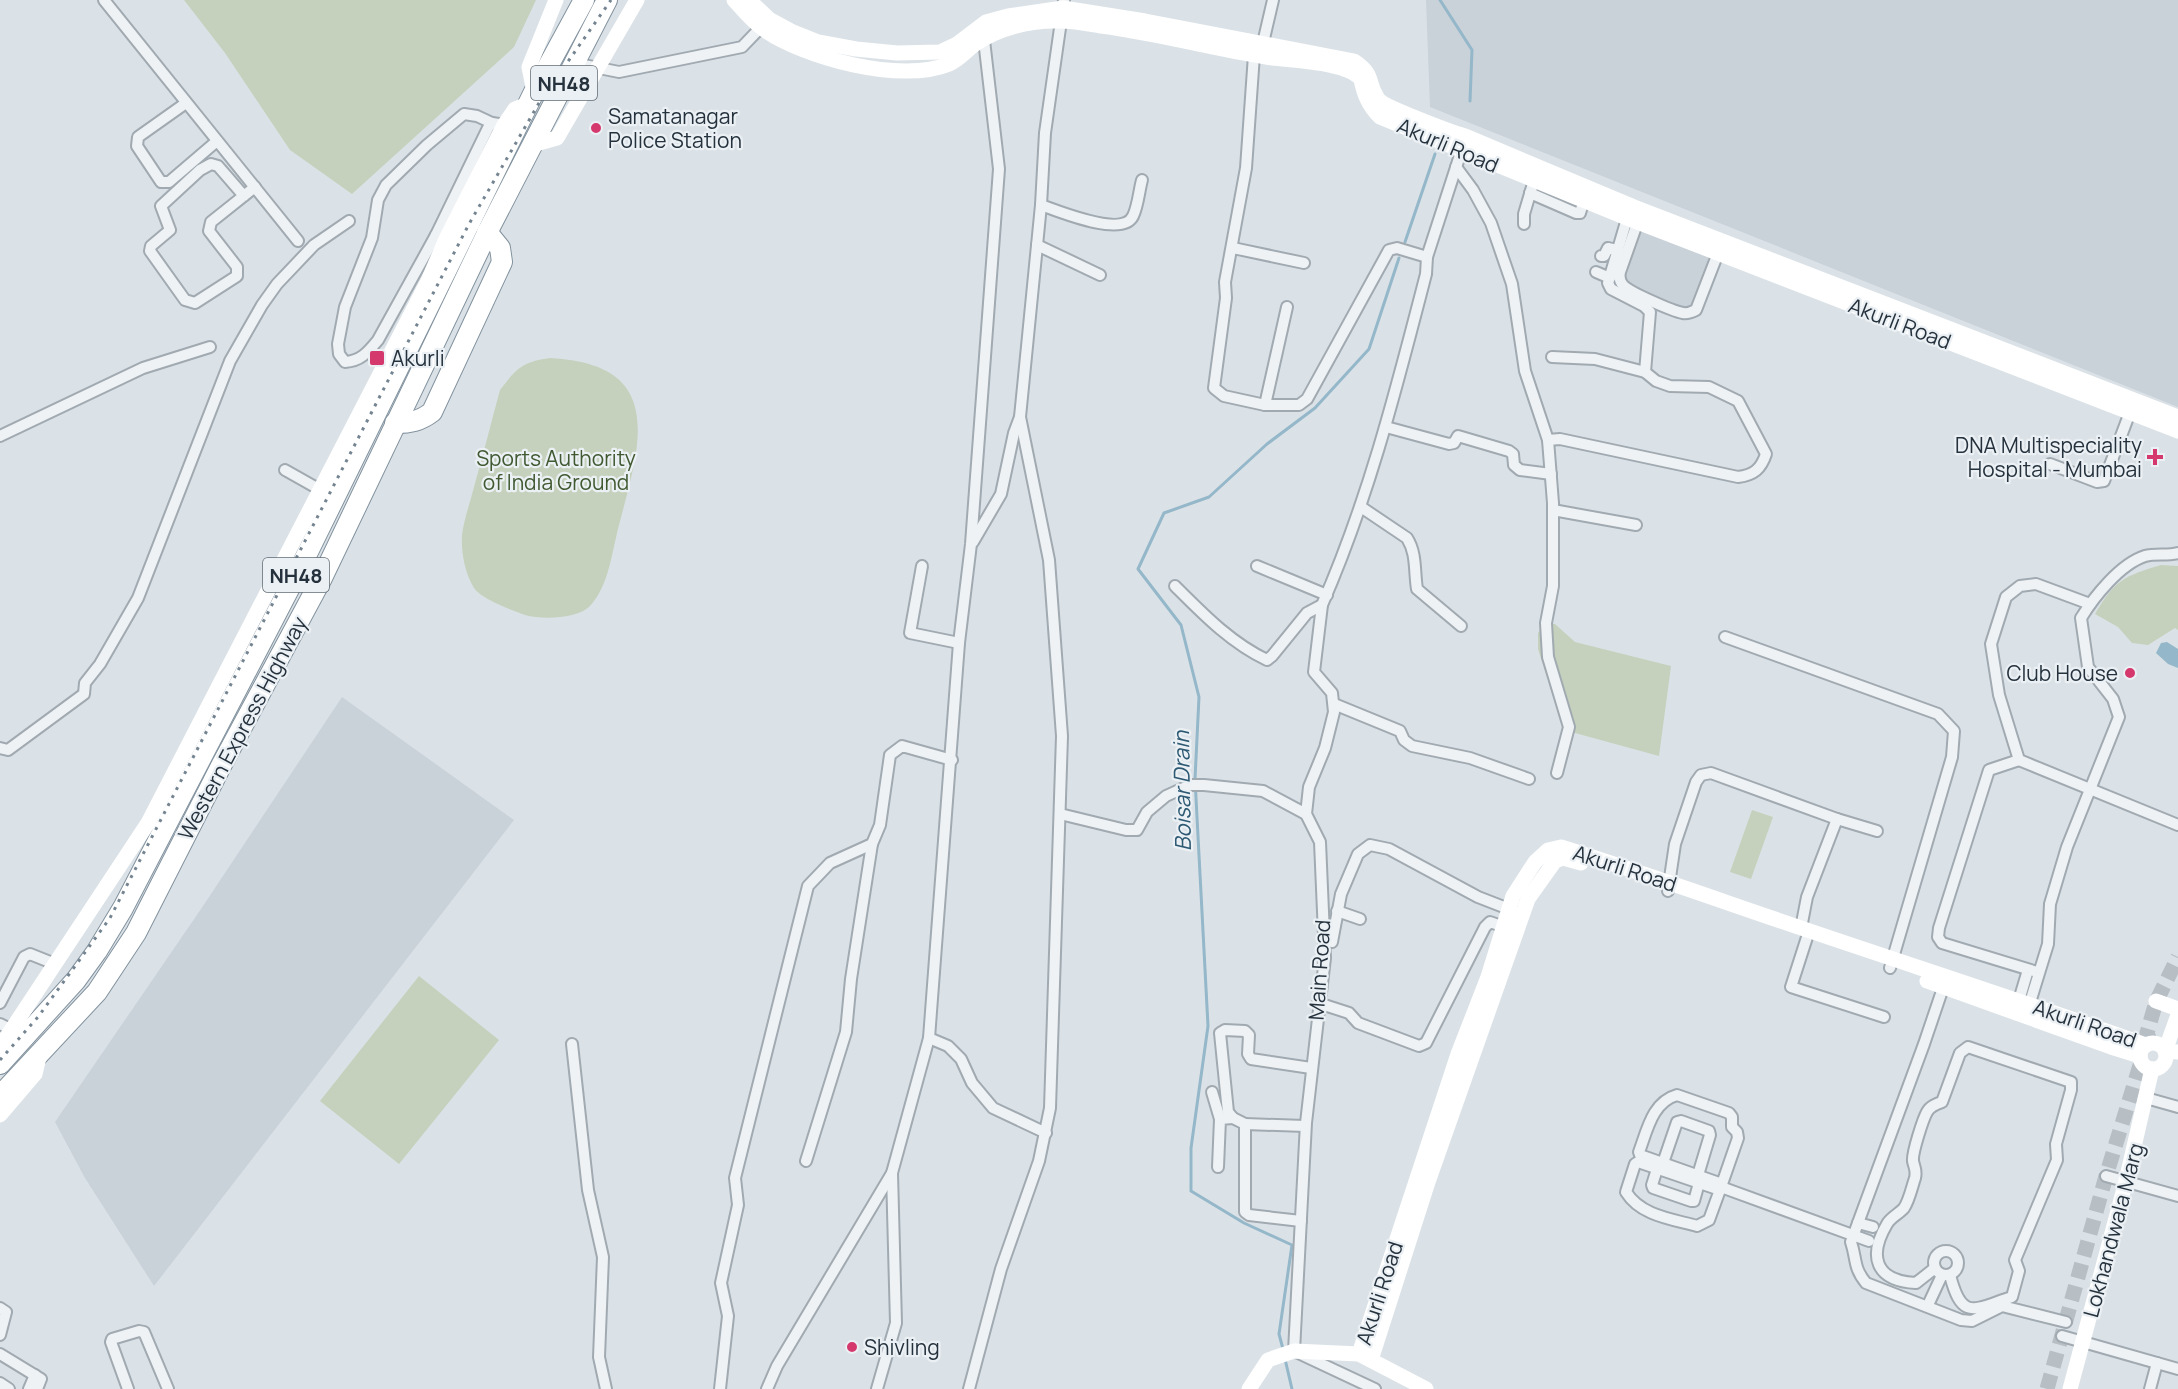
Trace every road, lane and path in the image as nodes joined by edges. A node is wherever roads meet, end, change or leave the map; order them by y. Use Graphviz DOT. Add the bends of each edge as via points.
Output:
graph roads {
  1 [pos="104,0"];
  2 [pos="556,0"];
  3 [pos="584,0"];
  4 [pos="607,0"];
  5 [pos="638,0"];
  6 [pos="734,0"];
  7 [pos="749,0"];
  8 [pos="1274,0"];
  9 [pos="1063,10"];
  10 [pos="765,23"];
  11 [pos="984,40"];
  12 [pos="1259,49"];
  13 [pos="574,63"];
  14 [pos="596,67"];
  15 [pos="531,98"];
  16 [pos="186,103"];
  17 [pos="504,126"];
  18 [pos="1472,135"];
  19 [pos="217,141"];
  20 [pos="532,145"];
  21 [pos="1457,150"];
  22 [pos="1456,167"];
  23 [pos="1531,179"];
  24 [pos="1142,180"];
  25 [pos="255,187"];
  26 [pos="244,196"];
  27 [pos="1041,206"];
  28 [pos="1632,215"];
  29 [pos="349,221"];
  30 [pos="1524,224"];
  31 [pos="487,232"];
  32 [pos="441,237"];
  33 [pos="298,241"];
  34 [pos="1037,245"];
  35 [pos="1720,247"];
  36 [pos="1233,248"];
  37 [pos="1617,250"];
  38 [pos="1601,256"];
  39 [pos="1427,257"];
  40 [pos="1305,263"];
  41 [pos="1596,272"];
  42 [pos="1100,275"];
  43 [pos="1610,278"];
  44 [pos="1287,307"];
  45 [pos="448,314"];
  46 [pos="472,326"];
  47 [pos="210,347"];
  48 [pos="1552,357"];
  49 [pos="1646,372"];
  50 [pos="1265,405"];
  51 [pos="2133,406"];
  52 [pos="1020,417"];
  53 [pos="2174,422"];
  54 [pos="395,423"];
  55 [pos="1386,427"];
  56 [pos="0,436"];
  57 [pos="1548,440"];
  58 [pos="2050,464"];
  59 [pos="285,470"];
  60 [pos="1551,474"];
  61 [pos="327,493"];
  62 [pos="1361,507"];
  63 [pos="1553,510"];
  64 [pos="1636,525"];
  65 [pos="971,544"];
  66 [pos="2178,554"];
  67 [pos="922,566"];
  68 [pos="1257,566"];
  69 [pos="280,586"];
  70 [pos="1175,586"];
  71 [pos="1324,600"];
  72 [pos="2090,604"];
  73 [pos="1461,626"];
  74 [pos="1725,637"];
  75 [pos="959,643"];
  76 [pos="1334,704"];
  77 [pos="0,748"];
  78 [pos="952,760"];
  79 [pos="2019,760"];
  80 [pos="1557,773"];
  81 [pos="1529,779"];
  82 [pos="2089,790"];
  83 [pos="1060,814"];
  84 [pos="1306,814"];
  85 [pos="1837,819"];
  86 [pos="2178,825"];
  87 [pos="1877,831"];
  88 [pos="872,844"];
  89 [pos="1669,887"];
  90 [pos="1336,911"];
  91 [pos="1515,912"];
  92 [pos="1360,919"];
  93 [pos="1510,929"];
  94 [pos="1805,932"];
  95 [pos="1332,942"];
  96 [pos="1892,963"];
  97 [pos="55,964"];
  98 [pos="2033,971"];
  99 [pos="1945,981"];
  100 [pos="2156,1001"];
  101 [pos="1318,1003"];
  102 [pos="0,1004"];
  103 [pos="2022,1008"];
  104 [pos="2178,1009"];
  105 [pos="2178,1015"];
  106 [pos="1884,1017"];
  107 [pos="9,1034"];
  108 [pos="929,1038"];
  109 [pos="572,1044"];
  110 [pos="41,1050"];
  111 [pos="2143,1050"];
  112 [pos="2172,1056"];
  113 [pos="0,1064"];
  114 [pos="1311,1068"];
  115 [pos="2152,1069"];
  116 [pos="1212,1092"];
  117 [pos="0,1096"];
  118 [pos="2146,1098"];
  119 [pos="2178,1107"];
  120 [pos="0,1115"];
  121 [pos="1233,1118"];
  122 [pos="1220,1119"];
  123 [pos="1245,1124"];
  124 [pos="1305,1126"];
  125 [pos="1046,1133"];
  126 [pos="806,1161"];
  127 [pos="1660,1166"];
  128 [pos="1218,1167"];
  129 [pos="892,1173"];
  130 [pos="2106,1176"];
  131 [pos="1698,1179"];
  132 [pos="2126,1181"];
  133 [pos="1721,1187"];
  134 [pos="2178,1196"];
  135 [pos="1301,1221"];
  136 [pos="1858,1222"];
  137 [pos="1873,1227"];
  138 [pos="1853,1236"];
  139 [pos="1869,1241"];
  140 [pos="1942,1273"];
  141 [pos="1928,1305"];
  142 [pos="2019,1305"];
  143 [pos="0,1308"];
  144 [pos="2032,1313"];
  145 [pos="2066,1322"];
  146 [pos="0,1335"];
  147 [pos="2061,1336"];
  148 [pos="2083,1341"];
  149 [pos="1287,1353"];
  150 [pos="0,1354"];
  151 [pos="1365,1357"];
  152 [pos="2157,1363"];
  153 [pos="2178,1369"];
  154 [pos="35,1375"];
  155 [pos="0,1383"];
  156 [pos="9,1389"];
  157 [pos="29,1389"];
  158 [pos="37,1389"];
  159 [pos="128,1389"];
  160 [pos="168,1389"];
  161 [pos="606,1389"];
  162 [pos="720,1389"];
  163 [pos="767,1389"];
  164 [pos="877,1389"];
  165 [pos="969,1389"];
  166 [pos="1249,1389"];
  167 [pos="1375,1389"];
  168 [pos="1426,1389"];
  169 [pos="2070,1389"];
  170 [pos="2150,1389"];
  1 -- 16 [label="street"];
  2 -- 15 [label="street" via="529,67"];
  3 -- 15 [label="highway, Western Express Highway / NH48"];
  4 -- 13 [label="highway, Western Express Highway / NH48"];
  5 -- 14 [label="street"];
  6 -- 10 [label="street, Akurli Road"];
  7 -- 10 [label="street, Akurli Road"];
  8 -- 12 [label="street"];
  9 -- 10 [label="street, Akurli Road" via="986,22 940,52 856,49 818,42"];
  9 -- 11 [label="street, Akurli Road" via="1046,21 1010,28"];
  9 -- 12 [label="street, Akurli Road" via="1128,29"];
  9 -- 27 [label="street" via="1045,133"];
  10 -- 11 [label="street, Akurli Road" via="787,43 825,57 855,66 896,70 933,69 952,63"];
  10 -- 14 [label="street" via="741,47 619,72"];
  11 -- 65 [label="street" via="999,169"];
  12 -- 18 [label="street, Akurli Road" via="1354,61 1369,74 1379,101 1388,107 1444,130"];
  12 -- 21 [label="street, Akurli Road" via="1351,71 1361,79 1370,107 1380,117"];
  12 -- 36 [label="street"];
  13 -- 14 [label="street"];
  13 -- 20 [label="highway, Western Express Highway / NH48"];
  14 -- 20 [label="street" via="557,138"];
  15 -- 17 [label="highway, Western Express Highway / NH48"];
  16 -- 19 [label="street"];
  16 -- 19 [label="street" via="136,141 161,182 169,182"];
  17 -- 32 [label="street"];
  17 -- 32 [label="street" via="464,114 386,186 378,200 372,238 345,307 338,344 345,362 366,355 378,340"];
  17 -- 61 [label="highway, Western Express Highway / NH48"];
  18 -- 21 [label="street"];
  18 -- 23 [label="street, Akurli Road"];
  19 -- 25 [label="street"];
  20 -- 31 [label="highway, Western Express Highway / NH48"];
  21 -- 22 [label="street"];
  21 -- 23 [label="street, Akurli Road"];
  22 -- 39 [label="street"];
  22 -- 57 [label="street" via="1491,223 1512,284 1525,371"];
  23 -- 28 [label="street, Akurli Road"];
  23 -- 28 [label="street, Akurli Road"];
  23 -- 30 [label="street"];
  24 -- 27 [label="street" via="1128,223 1083,220"];
  25 -- 26 [label="street"];
  25 -- 33 [label="street"];
  26 -- 26 [label="street" via="209,226 237,267 237,276 195,303 185,300 150,251 170,230 161,206 211,164 218,166"];
  27 -- 34 [label="street"];
  28 -- 35 [label="street, Akurli Road"];
  28 -- 35 [label="street" via="1620,280 1624,286 1684,314 1696,310"];
  28 -- 37 [label="street"];
  29 -- 77 [label="street" via="315,245 277,284 230,361 138,598 85,683 84,694 8,750"];
  31 -- 45 [label="highway, Western Express Highway / NH48"];
  31 -- 46 [label="highway" via="500,248 502,262"];
  32 -- 61 [label="street" via="428,281"];
  34 -- 42 [label="street"];
  34 -- 52 [label="street"];
  35 -- 51 [label="street, Akurli Road"];
  36 -- 40 [label="street"];
  36 -- 50 [label="street" via="1225,282 1214,388 1224,396"];
  37 -- 38 [label="street" via="1608,248"];
  37 -- 43 [label="street"];
  39 -- 50 [label="street" via="1389,250 1307,399 1299,405"];
  39 -- 55 [label="street" via="1426,274"];
  41 -- 43 [label="street"];
  43 -- 49 [label="street" via="1611,289 1650,312"];
  44 -- 50 [label="street"];
  45 -- 46 [label="highway"];
  45 -- 54 [label="highway, Western Express Highway / NH48"];
  46 -- 54 [label="highway" via="432,412 422,420"];
  47 -- 56 [label="street" via="143,368"];
  48 -- 49 [label="street" via="1595,359"];
  49 -- 57 [label="street" via="1670,386 1709,387 1738,401 1766,454 1756,472 1738,477 1560,439"];
  51 -- 53 [label="street, Akurli Road"];
  51 -- 58 [label="street" via="2104,481 2097,482"];
  52 -- 65 [label="street" via="1001,494"];
  52 -- 83 [label="street" via="1049,560 1062,736"];
  54 -- 110 [label="highway, Western Express Highway / NH48" via="322,578 136,933 97,992"];
  55 -- 60 [label="street" via="1449,444 1458,435 1509,451 1520,470"];
  55 -- 62 [label="street"];
  57 -- 60 [label="street"];
  59 -- 61 [label="street"];
  60 -- 63 [label="street"];
  61 -- 69 [label="highway, Western Express Highway / NH48"];
  62 -- 71 [label="street"];
  62 -- 73 [label="street" via="1407,538 1416,565 1417,589"];
  63 -- 64 [label="street"];
  63 -- 80 [label="street" via="1553,586 1546,623 1548,657 1569,727"];
  65 -- 75 [label="street"];
  66 -- 72 [label="street" via="2145,556 2120,571"];
  67 -- 75 [label="street" via="910,633"];
  68 -- 71 [label="street"];
  69 -- 97 [label="street" via="148,823"];
  69 -- 107 [label="highway, Western Express Highway / NH48" via="118,917 76,981"];
  70 -- 71 [label="street" via="1249,651 1267,660"];
  71 -- 76 [label="street" via="1314,672 1332,693"];
  72 -- 79 [label="street" via="2036,584 2020,586 2006,597 1991,644 1999,695"];
  72 -- 82 [label="street" via="2081,618 2088,667 2113,699 2119,717"];
  74 -- 96 [label="street" via="1938,714 1954,731 1952,757"];
  75 -- 78 [label="street"];
  76 -- 81 [label="street" via="1400,731 1412,746 1470,759"];
  76 -- 84 [label="street" via="1325,748 1309,787"];
  78 -- 88 [label="street" via="902,746 890,755 880,825"];
  78 -- 108 [label="street"];
  79 -- 82 [label="street"];
  79 -- 98 [label="street" via="1989,770 1938,937 1942,943"];
  82 -- 86 [label="street"];
  82 -- 98 [label="street" via="2050,904 2048,944"];
  83 -- 84 [label="street" via="1137,830 1147,813 1166,796 1195,785 1263,791"];
  83 -- 125 [label="street"];
  84 -- 101 [label="street, Main Road" via="1320,842 1323,879 1325,958"];
  85 -- 87 [label="street"];
  85 -- 89 [label="street" via="1711,773 1701,775 1675,844"];
  85 -- 94 [label="street" via="1807,897"];
  88 -- 126 [label="street" via="846,1032"];
  88 -- 162 [label="street" via="830,863 808,886 735,1178 738,1205 721,1282 728,1316"];
  89 -- 91 [label="street, Akurli Road" via="1589,861 1561,846 1535,862 1513,896"];
  89 -- 94 [label="street, Akurli Road"];
  90 -- 91 [label="street" via="1358,854 1376,845"];
  90 -- 92 [label="street"];
  90 -- 95 [label="street"];
  91 -- 93 [label="street, Akurli Road"];
  93 -- 101 [label="street" via="1490,922 1485,927 1426,1043 1419,1046"];
  93 -- 151 [label="street, Akurli Road"];
  94 -- 96 [label="street, Akurli Road"];
  94 -- 106 [label="street" via="1791,987"];
  96 -- 99 [label="street, Akurli Road"];
  97 -- 102 [label="street" via="30,954 24,957"];
  97 -- 107 [label="street"];
  98 -- 103 [label="street"];
  99 -- 103 [label="street, Akurli Road"];
  99 -- 136 [label="street"];
  100 -- 104 [label="street"];
  101 -- 114 [label="street, Main Road"];
  103 -- 111 [label="street, Akurli Road"];
  105 -- 112 [label="street"];
  107 -- 113 [label="highway, NH48"];
  108 -- 125 [label="street" via="948,1046 961,1059 972,1083 993,1108"];
  108 -- 129 [label="street"];
  109 -- 161 [label="street" via="588,1190 603,1257 599,1357"];
  110 -- 117 [label="highway, NH48"];
  110 -- 120 [label="street" via="35,1074"];
  111 -- 112 [label="street" via="2151,1043 2159,1044"];
  111 -- 115 [label="street" via="2144,1066"];
  112 -- 115 [label="street"];
  114 -- 121 [label="street" via="1251,1059 1249,1035 1245,1031 1225,1030 1220,1034 1228,1112"];
  114 -- 124 [label="street, Main Road"];
  115 -- 118 [label="street, Lokhandwala Marg"];
  116 -- 122 [label="street"];
  118 -- 119 [label="street"];
  118 -- 132 [label="street, Lokhandwala Marg"];
  121 -- 122 [label="street"];
  121 -- 123 [label="street"];
  122 -- 128 [label="street"];
  123 -- 124 [label="street"];
  123 -- 135 [label="street" via="1245,1212"];
  124 -- 135 [label="street, Main Road"];
  125 -- 165 [label="street" via="1001,1269"];
  127 -- 131 [label="street"];
  127 -- 131 [label="street" via="1653,1188 1691,1201"];
  127 -- 131 [label="street" via="1677,1122 1681,1121 1709,1131"];
  127 -- 133 [label="street" via="1635,1164 1626,1192 1646,1211 1703,1225 1709,1220"];
  127 -- 133 [label="street" via="1639,1152 1656,1107 1677,1095 1732,1117 1738,1138"];
  129 -- 163 [label="street"];
  129 -- 164 [label="street" via="896,1323"];
  130 -- 132 [label="street"];
  131 -- 133 [label="street"];
  132 -- 134 [label="street"];
  132 -- 148 [label="street, Lokhandwala Marg"];
  133 -- 138 [label="street"];
  135 -- 149 [label="street, Main Road"];
  136 -- 137 [label="street"];
  136 -- 138 [label="street"];
  138 -- 139 [label="street"];
  138 -- 141 [label="street" via="1856,1271 1866,1282"];
  140 -- 140 [label="street" via="1916,1283 1905,1282 1883,1272 1876,1258 1887,1223 1903,1209 1916,1175 1914,1153 1927,1112 1942,1102 1960,1053 1968,1047 2071,1082 2056,1144 2057,1160 2015,1260 2019,1271 2012,1297 1973,1310 1962,1305"];
  140 -- 141 [label="street"];
  141 -- 144 [label="street" via="1972,1321 2002,1306"];
  142 -- 144 [label="street"];
  143 -- 146 [label="street" via="6,1312"];
  144 -- 145 [label="street"];
  147 -- 148 [label="street"];
  148 -- 152 [label="street"];
  148 -- 169 [label="street, Lokhandwala Marg"];
  149 -- 151 [label="street"];
  149 -- 166 [label="street" via="1268,1360"];
  149 -- 167 [label="street"];
  150 -- 154 [label="street"];
  151 -- 168 [label="street"];
  152 -- 153 [label="street"];
  152 -- 170 [label="street"];
  154 -- 157 [label="street"];
  154 -- 158 [label="street" via="41,1379"];
  155 -- 156 [label="street"];
  159 -- 160 [label="street" via="111,1342 139,1330 144,1332"];
}
